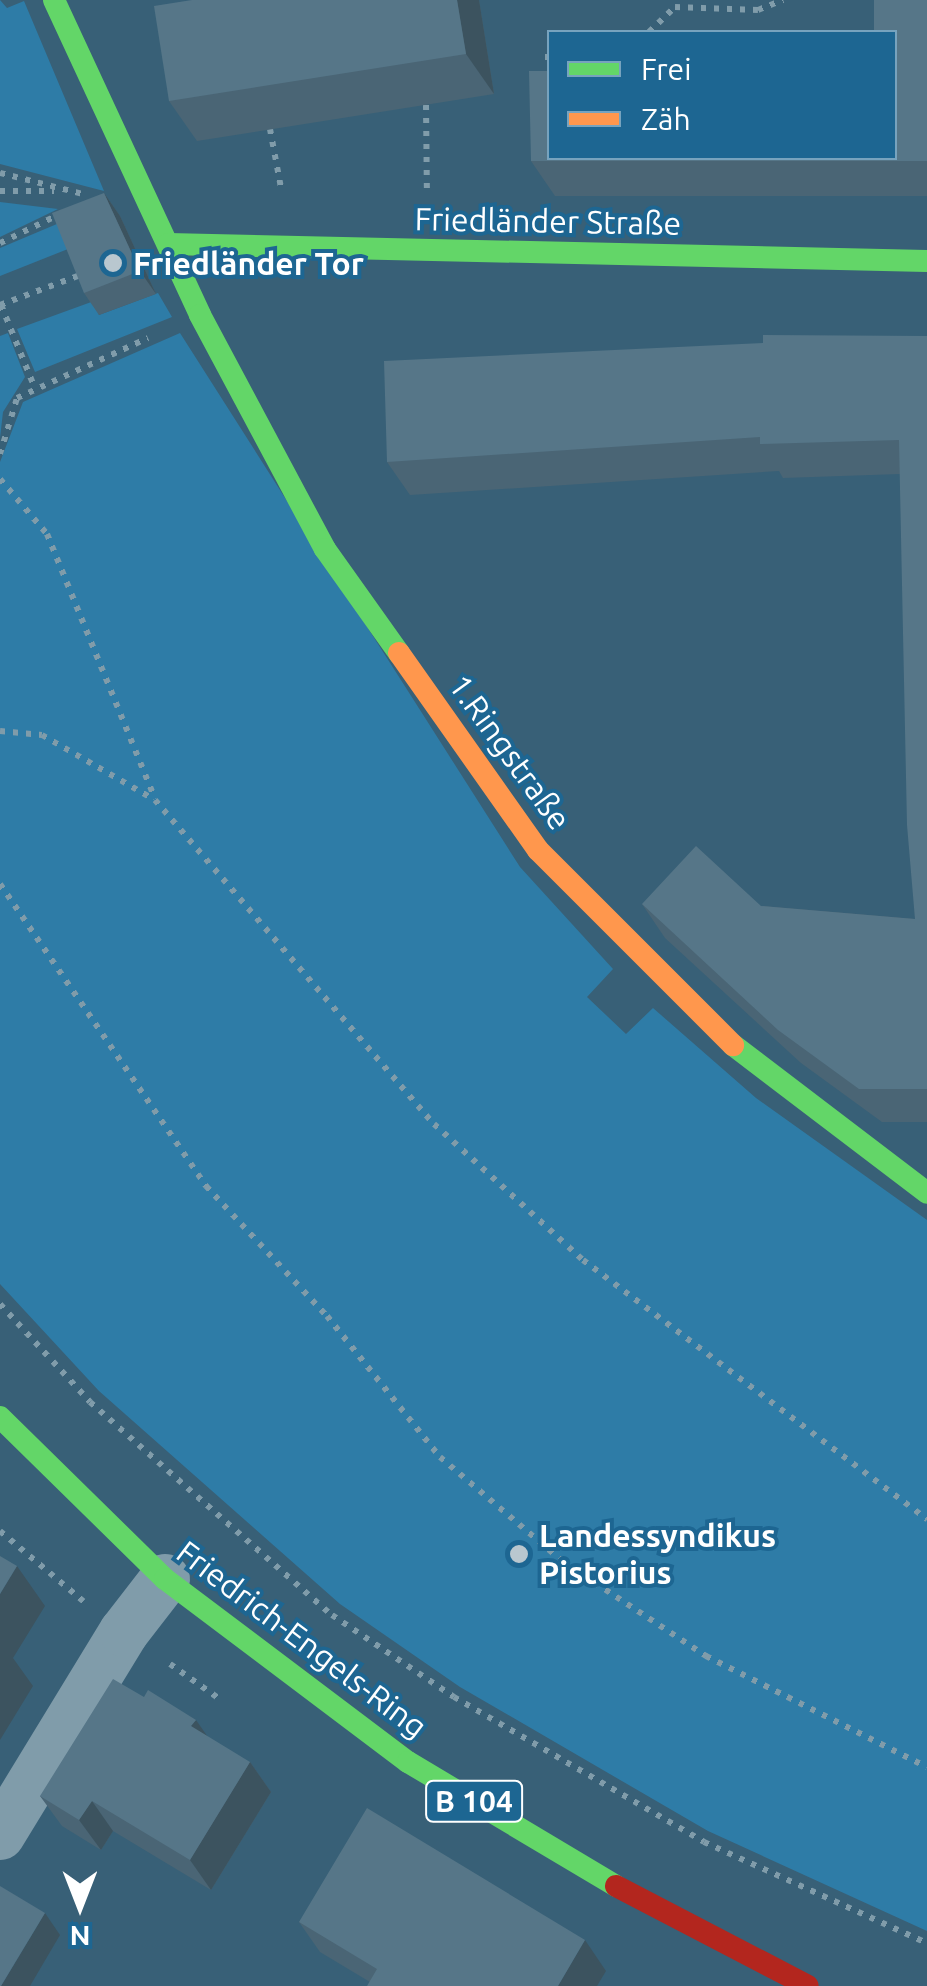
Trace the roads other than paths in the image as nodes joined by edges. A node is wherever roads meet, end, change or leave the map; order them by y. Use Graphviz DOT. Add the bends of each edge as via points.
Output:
graph roads {
  1 [pos="54,0"];
  2 [pos="168,244"];
  3 [pos="927,261"];
  4 [pos="927,1193"];
  5 [pos="0,1417"];
  6 [pos="164,1579"];
  7 [pos="0,1835"];
  8 [pos="808,1986"];
  1 -- 2 [label="street, 1.Ringstraße"];
  2 -- 3 [label="street, Friedländer Straße"];
  2 -- 4 [label="street, 1.Ringstraße" via="325,549 538,850 670,988 771,1080"];
  5 -- 6 [label="street, Friedrich-Engels-Ring / B 104"];
  6 -- 7 [label="street" via="124,1632"];
  6 -- 8 [label="street, Friedrich-Engels-Ring / B 104" via="408,1762 665,1916"];
}
